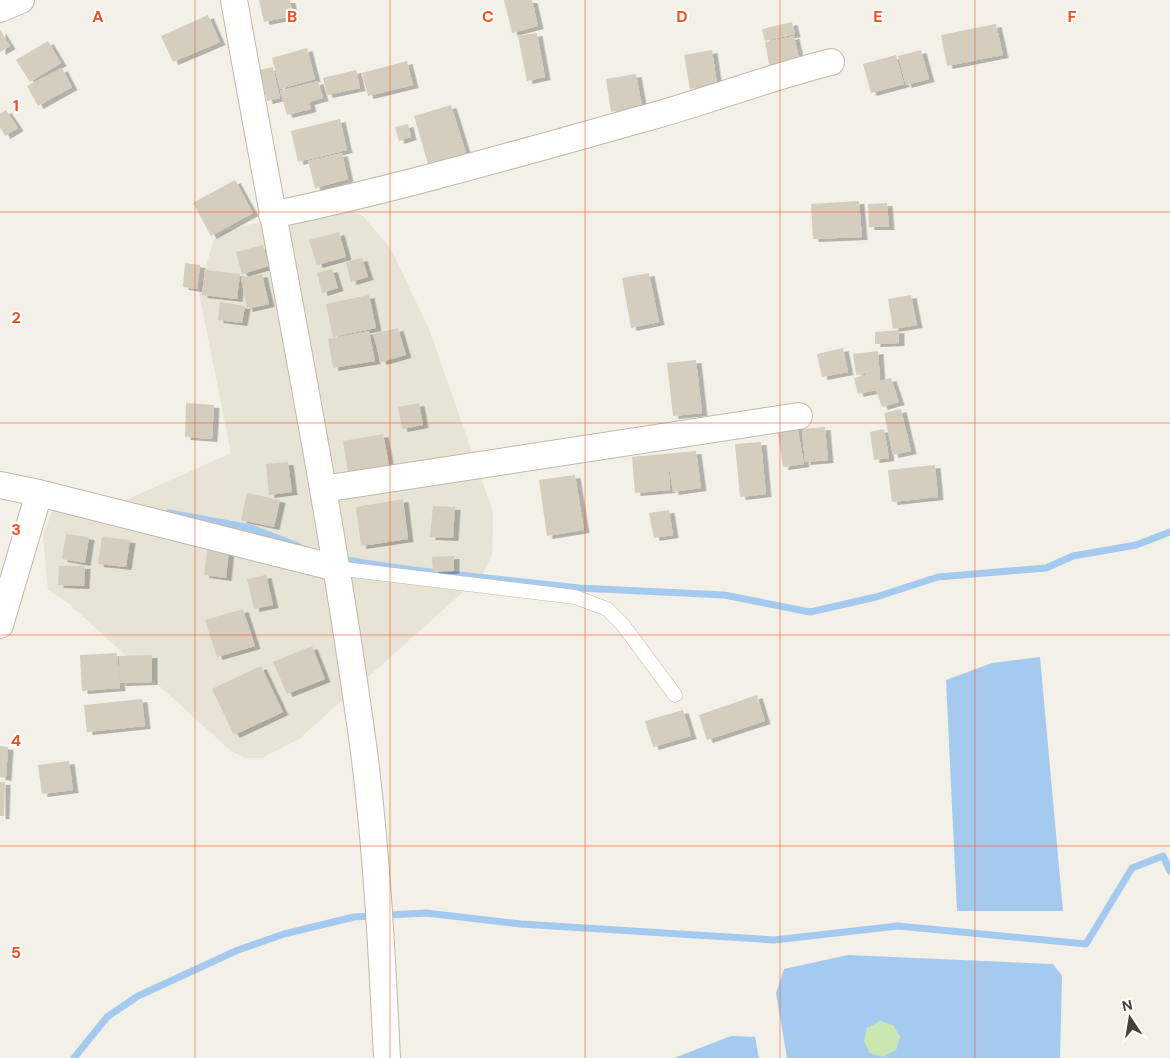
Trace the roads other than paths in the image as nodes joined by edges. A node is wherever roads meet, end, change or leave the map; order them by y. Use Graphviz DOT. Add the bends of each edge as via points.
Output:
graph roads {
  1 [pos="21,0"];
  2 [pos="234,0"];
  3 [pos="0,9"];
  4 [pos="831,62"];
  5 [pos="272,215"];
  6 [pos="799,416"];
  7 [pos="0,485"];
  8 [pos="323,489"];
  9 [pos="39,493"];
  10 [pos="336,568"];
  11 [pos="0,625"];
  12 [pos="674,695"];
  13 [pos="387,1058"];
  1 -- 3 [label="street"];
  2 -- 5 [label="street"];
  4 -- 5 [label="street" via="447,174"];
  5 -- 8 [label="street"];
  6 -- 8 [label="street"];
  7 -- 9 [label="street"];
  8 -- 10 [label="street"];
  9 -- 10 [label="street"];
  9 -- 11 [label="street"];
  10 -- 12 [label="lane" via="575,597 607,609 624,625"];
  10 -- 13 [label="street" via="364,754 380,916"];
}
